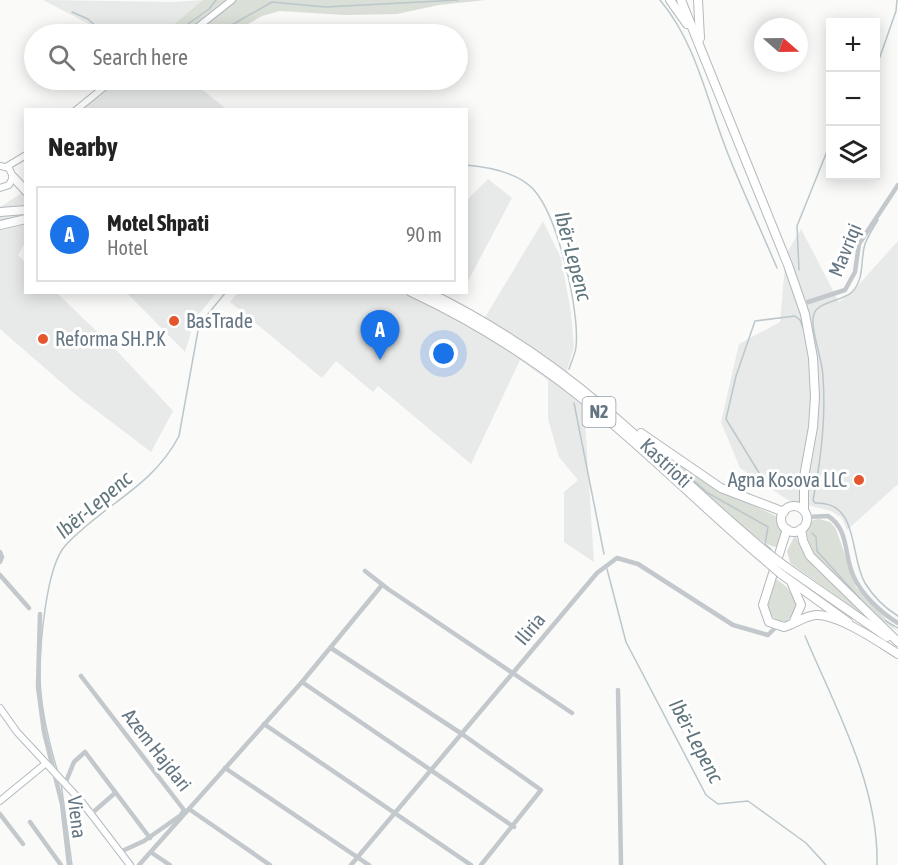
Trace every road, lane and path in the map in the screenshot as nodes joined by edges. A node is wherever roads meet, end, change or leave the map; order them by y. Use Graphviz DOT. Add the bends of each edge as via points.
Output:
graph roads {
  1 [pos="232,0"];
  2 [pos="670,0"];
  3 [pos="681,0"];
  4 [pos="698,0"];
  5 [pos="202,24"];
  6 [pos="702,51"];
  7 [pos="101,90"];
  8 [pos="78,108"];
  9 [pos="24,157"];
  10 [pos="24,159"];
  11 [pos="3,166"];
  12 [pos="13,175"];
  13 [pos="898,185"];
  14 [pos="0,188"];
  15 [pos="24,188"];
  16 [pos="24,210"];
  17 [pos="0,212"];
  18 [pos="24,218"];
  19 [pos="0,219"];
  20 [pos="24,219"];
  21 [pos="0,225"];
  22 [pos="415,294"];
  23 [pos="432,294"];
  24 [pos="802,304"];
  25 [pos="604,408"];
  26 [pos="804,477"];
  27 [pos="792,506"];
  28 [pos="784,512"];
  29 [pos="805,513"];
  30 [pos="795,530"];
  31 [pos="0,552"];
  32 [pos="768,558"];
  33 [pos="0,562"];
  34 [pos="784,570"];
  35 [pos="366,571"];
  36 [pos="0,575"];
  37 [pos="791,582"];
  38 [pos="382,585"];
  39 [pos="29,608"];
  40 [pos="40,614"];
  41 [pos="898,623"];
  42 [pos="789,625"];
  43 [pos="777,626"];
  44 [pos="870,637"];
  45 [pos="898,643"];
  46 [pos="331,648"];
  47 [pos="898,654"];
  48 [pos="513,673"];
  49 [pos="81,676"];
  50 [pos="302,682"];
  51 [pos="618,690"];
  52 [pos="0,708"];
  53 [pos="572,713"];
  54 [pos="264,724"];
  55 [pos="462,734"];
  56 [pos="45,764"];
  57 [pos="225,768"];
  58 [pos="432,770"];
  59 [pos="56,774"];
  60 [pos="65,784"];
  61 [pos="116,793"];
  62 [pos="0,801"];
  63 [pos="189,809"];
  64 [pos="396,813"];
  65 [pos="0,814"];
  66 [pos="92,814"];
  67 [pos="30,822"];
  68 [pos="513,827"];
  69 [pos="150,838"];
  70 [pos="23,844"];
  71 [pos="120,852"];
  72 [pos="152,852"];
  73 [pos="358,857"];
  74 [pos="61,865"];
  75 [pos="69,865"];
  76 [pos="130,865"];
  77 [pos="139,865"];
  78 [pos="170,865"];
  79 [pos="270,865"];
  80 [pos="351,865"];
  81 [pos="369,865"];
  82 [pos="471,865"];
  83 [pos="481,865"];
  84 [pos="621,865"];
  1 -- 5 [label="street"];
  2 -- 6 [label="highway"];
  3 -- 6 [label="highway"];
  4 -- 6 [label="highway"];
  6 -- 24 [label="highway"];
  7 -- 8 [label="street"];
  9 -- 11 [label="street"];
  10 -- 12 [label="street"];
  11 -- 12 [label="street"];
  12 -- 14 [label="street" via="9,185"];
  12 -- 15 [label="highway"];
  13 -- 24 [label="street, Mavriqi" via="860,244 855,272 845,290"];
  16 -- 17 [label="highway"];
  18 -- 19 [label="highway"];
  20 -- 21 [label="highway"];
  22 -- 32 [label="highway, Kastrioti / N2" via="487,332 558,380"];
  23 -- 25 [label="highway, Kastrioti / N2" via="514,340"];
  24 -- 26 [label="highway" via="813,358 815,397"];
  25 -- 28 [label="highway" via="706,479"];
  25 -- 32 [label="highway, Kastrioti / N2"];
  26 -- 27 [label="highway"];
  26 -- 29 [label="highway"];
  27 -- 28 [label="highway"];
  27 -- 29 [label="highway"];
  28 -- 30 [label="highway" via="782,523"];
  29 -- 30 [label="highway"];
  29 -- 41 [label="street" via="828,516 839,526 859,587"];
  30 -- 43 [label="highway" via="782,552 763,605 766,618"];
  30 -- 45 [label="highway" via="810,556"];
  31 -- 33 [label="street"];
  32 -- 34 [label="highway, Kastrioti / N2, bridge"];
  34 -- 37 [label="highway, Kastrioti / N2"];
  34 -- 45 [label="highway, Kastrioti / N2"];
  35 -- 38 [label="street"];
  36 -- 39 [label="street"];
  37 -- 42 [label="highway" via="801,610"];
  37 -- 44 [label="highway, Kastrioti / N2"];
  38 -- 46 [label="street"];
  38 -- 48 [label="street"];
  40 -- 59 [label="street, Viena" via="36,673 44,732"];
  42 -- 43 [label="highway"];
  42 -- 44 [label="highway" via="817,615"];
  43 -- 48 [label="street, Iliria" via="768,635 733,625 645,567 617,558 602,567"];
  44 -- 47 [label="highway, N2"];
  46 -- 50 [label="street"];
  46 -- 55 [label="street"];
  48 -- 53 [label="street"];
  48 -- 55 [label="street, Iliria"];
  49 -- 69 [label="street, Azem Hajdari" via="183,809 181,815"];
  50 -- 54 [label="street"];
  50 -- 58 [label="street"];
  51 -- 84 [label="street"];
  52 -- 56 [label="street"];
  54 -- 57 [label="street"];
  54 -- 64 [label="street"];
  55 -- 58 [label="street, Iliria"];
  55 -- 68 [label="street" via="541,790"];
  56 -- 59 [label="street"];
  56 -- 62 [label="street"];
  57 -- 63 [label="street"];
  57 -- 73 [label="street"];
  58 -- 64 [label="street, Iliria"];
  58 -- 68 [label="street"];
  59 -- 60 [label="street"];
  59 -- 75 [label="street, Viena"];
  60 -- 61 [label="street" via="74,762 85,752"];
  60 -- 66 [label="street"];
  61 -- 66 [label="street"];
  61 -- 69 [label="street"];
  63 -- 72 [label="street"];
  63 -- 79 [label="street"];
  64 -- 73 [label="street, Iliria"];
  64 -- 82 [label="street"];
  65 -- 70 [label="street"];
  66 -- 71 [label="street"];
  67 -- 74 [label="street"];
  68 -- 83 [label="street"];
  69 -- 71 [label="street, Azem Hajdari"];
  71 -- 76 [label="street"];
  72 -- 77 [label="street"];
  72 -- 78 [label="street"];
  73 -- 80 [label="street, Iliria"];
  73 -- 81 [label="street"];
}
